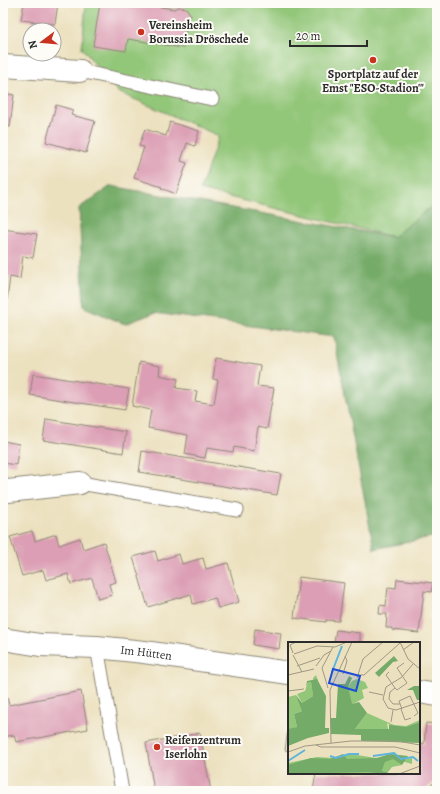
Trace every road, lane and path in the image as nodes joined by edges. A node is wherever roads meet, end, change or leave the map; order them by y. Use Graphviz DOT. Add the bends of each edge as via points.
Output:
graph roads {
  1 [pos="3,66"];
  2 [pos="80,71"];
  3 [pos="212,99"];
  4 [pos="80,483"];
  5 [pos="3,490"];
  6 [pos="237,510"];
  7 [pos="3,639"];
  8 [pos="97,647"];
  9 [pos="288,673"];
  10 [pos="420,692"];
  11 [pos="437,695"];
  12 [pos="122,791"];
  1 -- 2 [label="street"];
  2 -- 3 [label="lane"];
  4 -- 5 [label="street"];
  4 -- 6 [label="lane"];
  7 -- 8 [label="street, Im Hütten" via="40,645"];
  8 -- 9 [label="street, Im Hütten"];
  8 -- 12 [label="lane"];
  10 -- 11 [label="street"];
}
